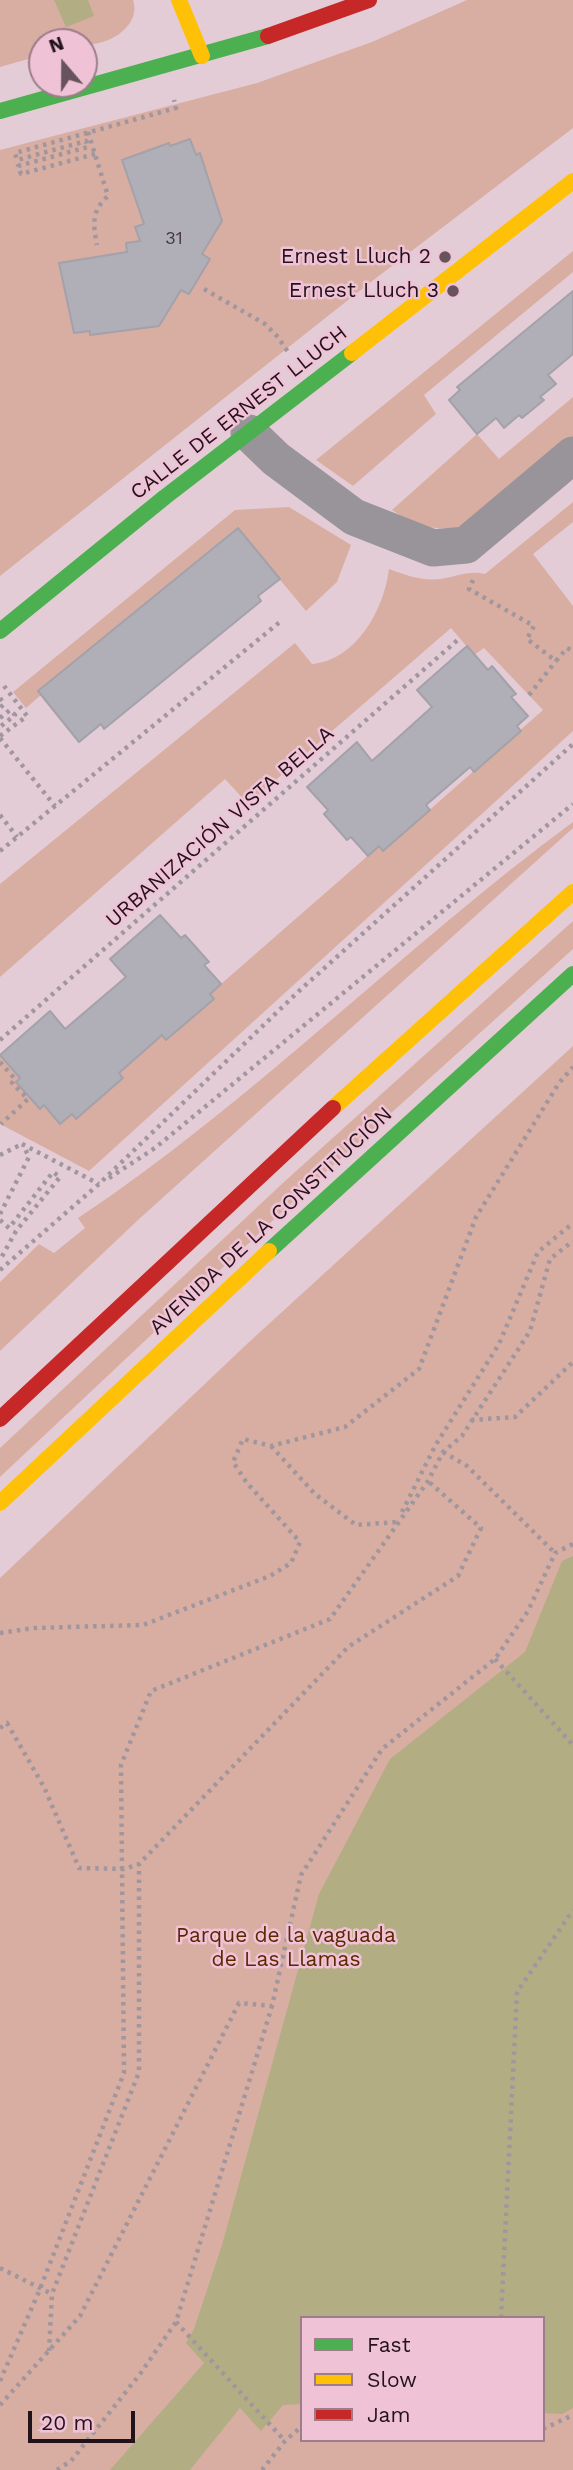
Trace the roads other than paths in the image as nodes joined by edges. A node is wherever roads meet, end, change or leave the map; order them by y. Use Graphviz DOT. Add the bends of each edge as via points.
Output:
graph roads {
  1 [pos="179,0"];
  2 [pos="369,0"];
  3 [pos="202,56"];
  4 [pos="0,111"];
  5 [pos="573,181"];
  6 [pos="249,433"];
  7 [pos="573,455"];
  8 [pos="0,631"];
  9 [pos="573,892"];
  10 [pos="573,974"];
  11 [pos="0,1419"];
  12 [pos="0,1503"];
  1 -- 3 [label="main road"];
  2 -- 3 [label="main road"];
  3 -- 4 [label="main road"];
  5 -- 6 [label="main road, CALLE DE ERNEST LLUCH"];
  6 -- 7 [label="street" via="354,517 433,548 466,545"];
  6 -- 8 [label="main road, CALLE DE ERNEST LLUCH"];
  9 -- 11 [label="main road, AVENIDA DE LA CONSTITUCIÓN" via="269,1166"];
  10 -- 12 [label="main road, AVENIDA DE LA CONSTITUCIÓN"];
}
